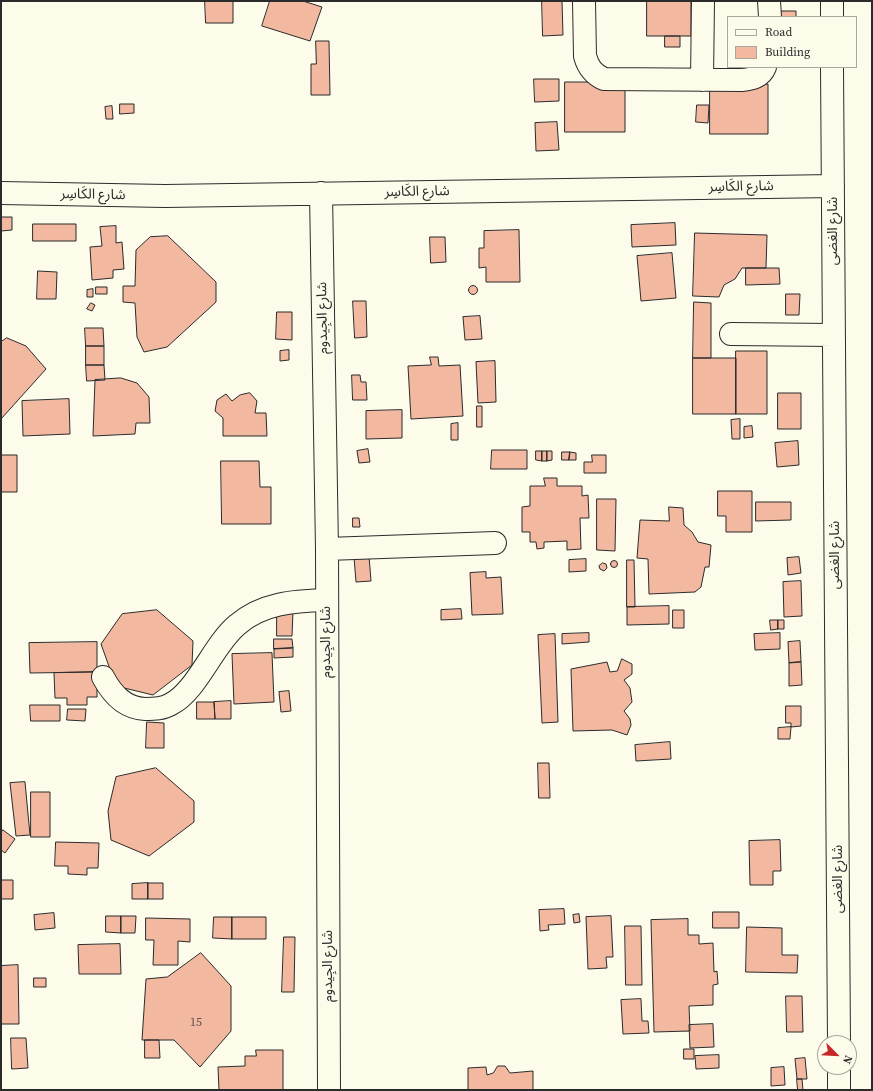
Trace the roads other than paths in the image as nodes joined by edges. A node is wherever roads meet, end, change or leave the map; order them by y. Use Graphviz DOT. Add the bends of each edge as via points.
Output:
graph roads {
  1 [pos="584,1"];
  2 [pos="703,1"];
  3 [pos="769,1"];
  4 [pos="832,1"];
  5 [pos="770,16"];
  6 [pos="832,16"];
  7 [pos="764,68"];
  8 [pos="832,68"];
  9 [pos="702,80"];
  10 [pos="833,186"];
  11 [pos="1,193"];
  12 [pos="321,193"];
  13 [pos="731,334"];
  14 [pos="833,335"];
  15 [pos="495,543"];
  16 [pos="327,550"];
  17 [pos="326,600"];
  18 [pos="103,678"];
  19 [pos="839,1035"];
  20 [pos="839,1075"];
  21 [pos="329,1090"];
  22 [pos="839,1090"];
  1 -- 9 [label="street" via="585,56 587,64 596,76 604,79"];
  2 -- 9 [label="street"];
  3 -- 5 [label="street"];
  4 -- 6 [label="street"];
  7 -- 9 [label="street" via="751,80"];
  8 -- 10 [label="street, شارع الغضى"];
  10 -- 12 [label="street, شارع الكَاسِر"];
  10 -- 14 [label="street, شارع الغضى"];
  11 -- 12 [label="street, شارع الكَاسِر" via="165,196"];
  12 -- 16 [label="street, شارع الجِيدوم"];
  13 -- 14 [label="street"];
  14 -- 19 [label="street, شارع الغضى"];
  15 -- 16 [label="street"];
  16 -- 17 [label="street, شارع الجِيدوم"];
  17 -- 18 [label="street" via="275,605 255,613 237,625 222,640 184,695 171,704 155,709 139,709 123,703 111,692"];
  17 -- 21 [label="street, شارع الجِيدوم"];
  20 -- 22 [label="street"];
}
